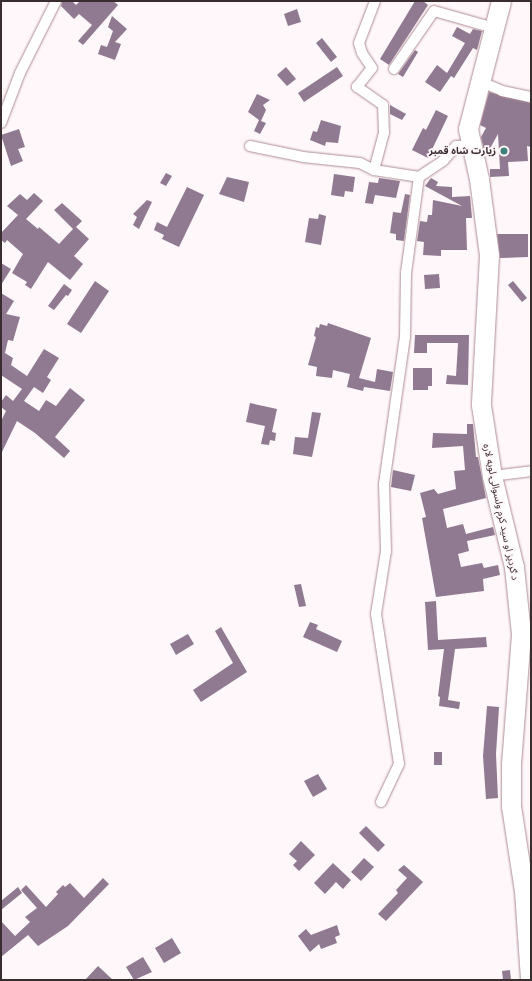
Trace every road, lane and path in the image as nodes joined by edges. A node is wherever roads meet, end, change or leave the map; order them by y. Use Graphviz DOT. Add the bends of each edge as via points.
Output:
graph roads {
  1 [pos="56,1"];
  2 [pos="375,1"];
  3 [pos="501,1"];
  4 [pos="494,28"];
  5 [pos="394,68"];
  6 [pos="479,81"];
  7 [pos="531,97"];
  8 [pos="1,123"];
  9 [pos="471,145"];
  10 [pos="250,146"];
  11 [pos="374,170"];
  12 [pos="419,177"];
  13 [pos="531,471"];
  14 [pos="492,476"];
  15 [pos="381,802"];
  16 [pos="530,980"];
  1 -- 8 [label="street" via="20,73"];
  2 -- 11 [label="street" via="359,43 372,68 357,87 383,106 384,133"];
  3 -- 4 [label="highway, د ګردیز او سید کرم ولسوالۍ لویه لاره"];
  4 -- 5 [label="street" via="434,11"];
  4 -- 6 [label="highway, د ګردیز او سید کرم ولسوالۍ لویه لاره"];
  6 -- 7 [label="street" via="502,91"];
  6 -- 9 [label="highway, د ګردیز او سید کرم ولسوالۍ لویه لاره" via="468,129"];
  9 -- 12 [label="street" via="456,146 443,160"];
  9 -- 14 [label="highway, د ګردیز او سید کرم ولسوالۍ لویه لاره" via="479,179 489,255 481,404"];
  10 -- 11 [label="street" via="303,157 360,163"];
  11 -- 12 [label="street"];
  12 -- 15 [label="street" via="406,273 405,337 384,484 386,551 376,614 398,764"];
  13 -- 14 [label="street"];
  14 -- 16 [label="highway, د ګردیز او سید کرم ولسوالۍ لویه لاره" via="514,567 521,634 511,765 511,806 524,891"];
}
